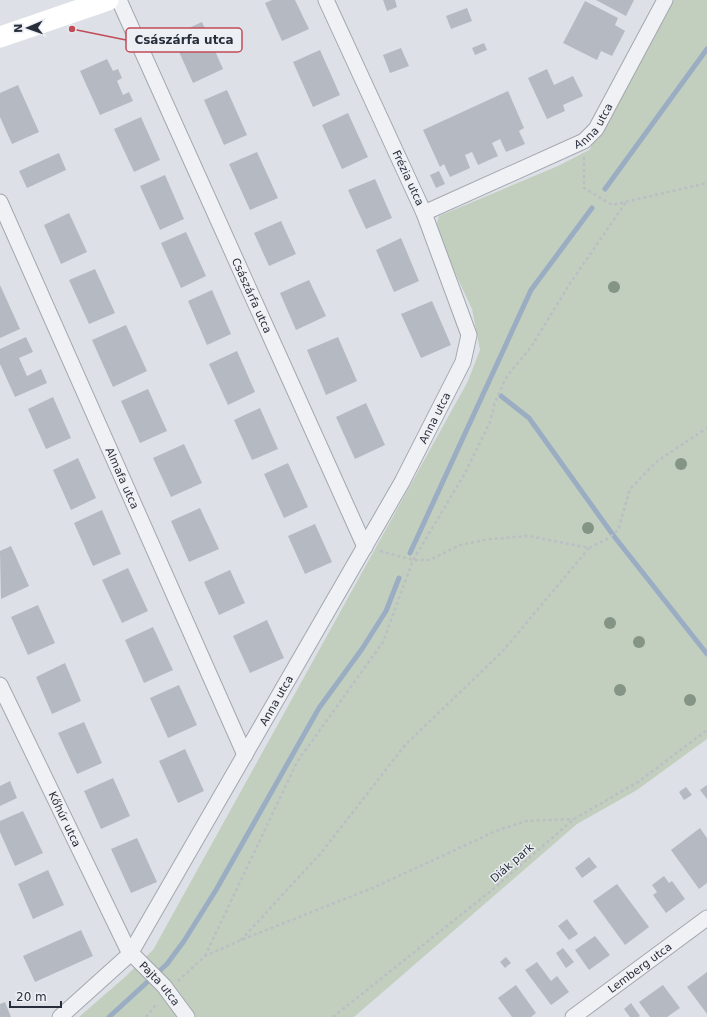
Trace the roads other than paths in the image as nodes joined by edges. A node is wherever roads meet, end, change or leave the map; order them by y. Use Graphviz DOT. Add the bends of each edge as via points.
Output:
graph roads {
  1 [pos="108,0"];
  2 [pos="119,0"];
  3 [pos="326,0"];
  4 [pos="665,0"];
  5 [pos="0,37"];
  6 [pos="0,202"];
  7 [pos="424,213"];
  8 [pos="463,362"];
  9 [pos="365,547"];
  10 [pos="0,685"];
  11 [pos="4,703"];
  12 [pos="245,755"];
  13 [pos="707,918"];
  14 [pos="132,955"];
  15 [pos="60,1017"];
  16 [pos="187,1017"];
  17 [pos="573,1017"];
  1 -- 5 [label="main road"];
  2 -- 9 [label="street, Császárfa utca"];
  3 -- 7 [label="street, Frézia utca"];
  4 -- 7 [label="street, Anna utca" via="596,129 584,141"];
  6 -- 12 [label="street, Almafa utca"];
  7 -- 8 [label="street, Frézia utca" via="469,335"];
  8 -- 9 [label="street, Anna utca" via="402,482"];
  9 -- 12 [label="street, Anna utca"];
  10 -- 11 [label="street, Kőhúr utca"];
  11 -- 14 [label="street, Kőhúr utca"];
  12 -- 14 [label="street, Anna utca"];
  13 -- 17 [label="street, Lemberg utca"];
  14 -- 15 [label="street, Anna utca"];
  14 -- 16 [label="street, Pajta utca" via="166,988"];
}
